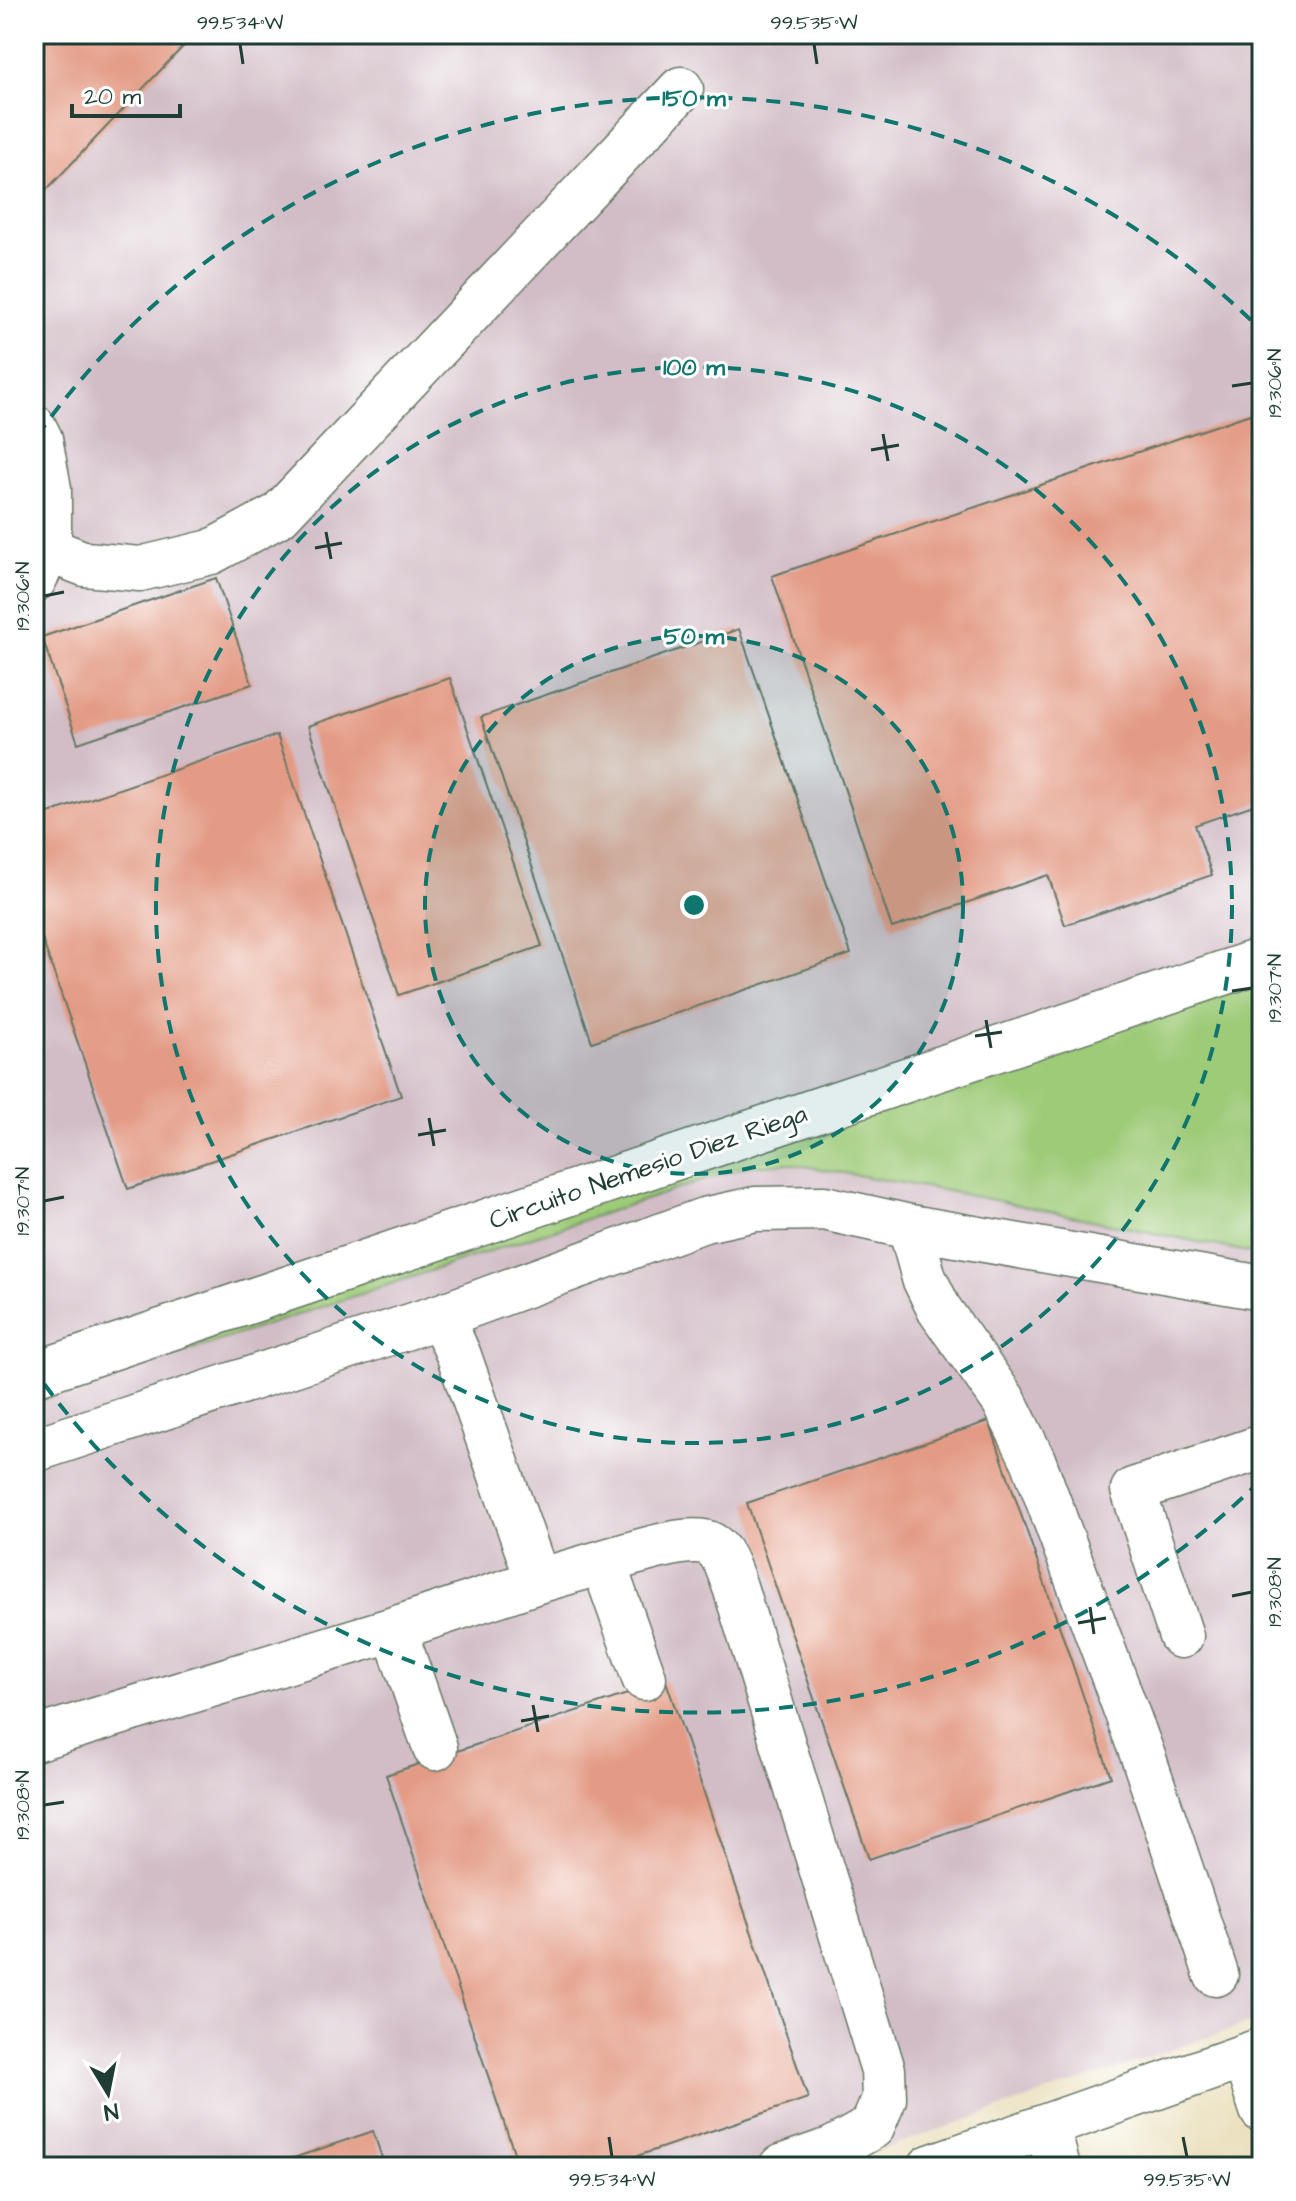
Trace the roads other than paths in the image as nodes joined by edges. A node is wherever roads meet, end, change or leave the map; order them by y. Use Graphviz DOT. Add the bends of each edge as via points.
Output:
graph roads {
  1 [pos="681,89"];
  2 [pos="34,427"];
  3 [pos="42,565"];
  4 [pos="1262,960"];
  5 [pos="910,1227"];
  6 [pos="1262,1288"];
  7 [pos="441,1316"];
  8 [pos="34,1374"];
  9 [pos="1262,1447"];
  10 [pos="34,1450"];
  11 [pos="603,1562"];
  12 [pos="538,1581"];
  13 [pos="394,1629"];
  14 [pos="1181,1636"];
  15 [pos="644,1678"];
  16 [pos="34,1739"];
  17 [pos="435,1748"];
  18 [pos="1216,1974"];
  19 [pos="1253,2053"];
  20 [pos="1262,2110"];
  21 [pos="1047,2126"];
  22 [pos="781,2167"];
  23 [pos="930,2167"];
  24 [pos="1058,2167"];
  1 -- 3 [label="street" via="279,515 211,552 140,569"];
  2 -- 3 [label="street" via="49,489"];
  4 -- 8 [label="street, Circuito Nemesio Diez Riega"];
  5 -- 6 [label="street"];
  5 -- 7 [label="street" via="824,1208 755,1209 704,1220"];
  5 -- 18 [label="street" via="939,1309 1004,1401 1033,1460 1144,1759"];
  7 -- 10 [label="street"];
  7 -- 12 [label="street"];
  9 -- 14 [label="street" via="1133,1490"];
  11 -- 12 [label="street"];
  11 -- 15 [label="street"];
  11 -- 22 [label="street" via="686,1540 708,1542 723,1556 883,2070 884,2099 872,2127 833,2149"];
  12 -- 13 [label="street"];
  13 -- 16 [label="street"];
  13 -- 17 [label="street"];
  19 -- 20 [label="street"];
  19 -- 21 [label="street"];
  21 -- 23 [label="street"];
  21 -- 24 [label="street"];
}
